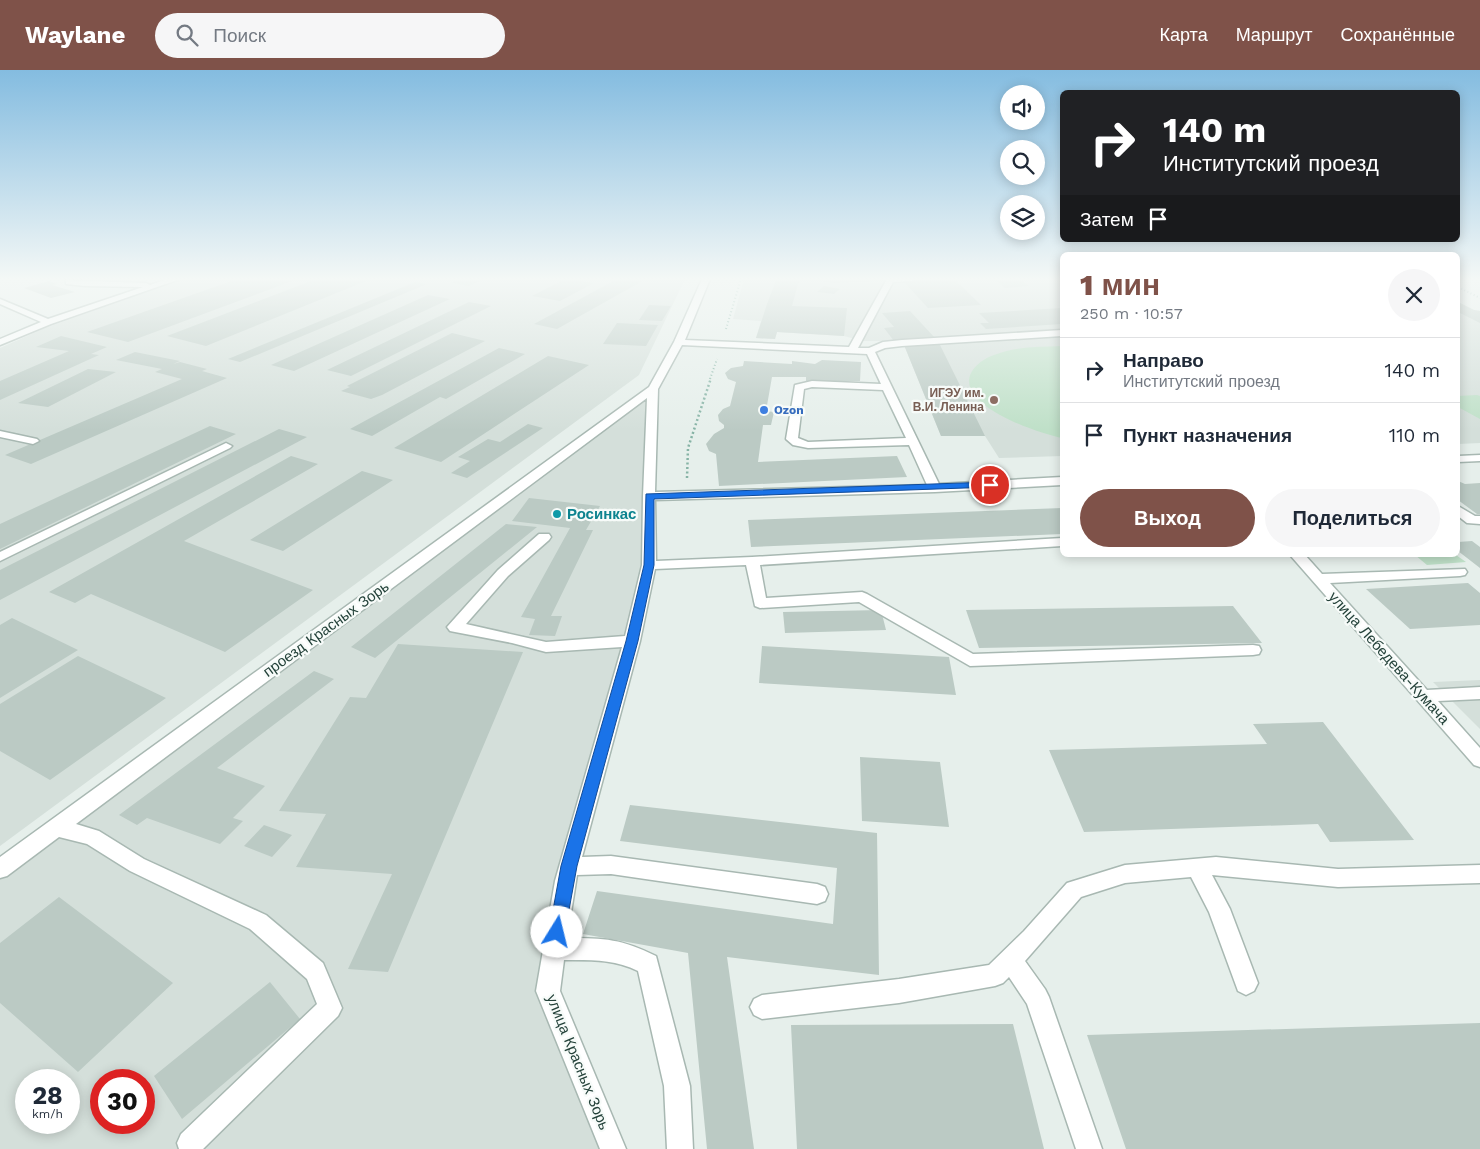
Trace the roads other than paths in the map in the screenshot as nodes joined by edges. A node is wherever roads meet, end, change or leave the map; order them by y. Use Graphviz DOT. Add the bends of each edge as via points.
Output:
graph roads {
  1 [pos="30,329"];
  2 [pos="684,329"];
  3 [pos="863,329"];
  4 [pos="1060,333"];
  5 [pos="0,342"];
  6 [pos="679,342"];
  7 [pos="852,350"];
  8 [pos="870,350"];
  9 [pos="887,387"];
  10 [pos="653,389"];
  11 [pos="0,434"];
  12 [pos="33,441"];
  13 [pos="913,441"];
  14 [pos="226,446"];
  15 [pos="1480,458"];
  16 [pos="1460,459"];
  17 [pos="1060,481"];
  18 [pos="935,488"];
  19 [pos="649,496"];
  20 [pos="1460,511"];
  21 [pos="1480,520"];
  22 [pos="544,537"];
  23 [pos="1060,542"];
  24 [pos="0,557"];
  25 [pos="1300,557"];
  26 [pos="752,561"];
  27 [pos="649,565"];
  28 [pos="1460,572"];
  29 [pos="1319,580"];
  30 [pos="632,641"];
  31 [pos="1253,650"];
  32 [pos="1480,693"];
  33 [pos="1424,696"];
  34 [pos="1480,760"];
  35 [pos="56,828"];
  36 [pos="569,866"];
  37 [pos="1197,868"];
  38 [pos="0,869"];
  39 [pos="1480,874"];
  40 [pos="817,894"];
  41 [pos="554,949"];
  42 [pos="1010,960"];
  43 [pos="1246,983"];
  44 [pos="762,1007"];
  45 [pos="190,1143"];
  46 [pos="613,1149"];
  47 [pos="680,1149"];
  48 [pos="1088,1149"];
  1 -- 5 [label="street"];
  2 -- 6 [label="street, улица Красных Зорь"];
  3 -- 7 [label="street"];
  4 -- 8 [label="street" via="902,343"];
  6 -- 7 [label="street"];
  6 -- 10 [label="street, улица Красных Зорь"];
  7 -- 8 [label="street"];
  8 -- 9 [label="street"];
  9 -- 13 [label="street"];
  9 -- 13 [label="street" via="812,384 799,387 792,439 808,445"];
  10 -- 19 [label="street, улица Красных Зорь"];
  10 -- 35 [label="street, проезд Красных Зорь"];
  11 -- 12 [label="street"];
  13 -- 18 [label="street"];
  14 -- 24 [label="street"];
  15 -- 16 [label="street"];
  17 -- 18 [label="street"];
  18 -- 19 [label="street"];
  19 -- 27 [label="street, улица Красных Зорь"];
  20 -- 21 [label="street" via="1472,520"];
  22 -- 30 [label="street" via="503,573 455,627 546,647"];
  23 -- 26 [label="street"];
  25 -- 29 [label="street, улица Лебедева-Кумача"];
  26 -- 27 [label="street"];
  26 -- 31 [label="street" via="760,603 862,597 970,660"];
  27 -- 30 [label="street, улица Красных Зорь"];
  28 -- 29 [label="street"];
  29 -- 33 [label="street, улица Лебедева-Кумача"];
  30 -- 36 [label="street, улица Красных Зорь"];
  32 -- 33 [label="street"];
  33 -- 34 [label="street, улица Лебедева-Кумача"];
  35 -- 38 [label="street, проезд Красных Зорь"];
  35 -- 45 [label="street" via="92,837 137,866 258,922 315,971 330,1008"];
  36 -- 40 [label="street" via="611,865"];
  36 -- 41 [label="street, улица Красных Зорь"];
  37 -- 39 [label="street" via="1250,868 1338,878"];
  37 -- 42 [label="street" via="1125,874 1074,890"];
  37 -- 43 [label="street" via="1219,909"];
  41 -- 46 [label="street, улица Красных Зорь" via="548,991"];
  41 -- 47 [label="street" via="600,949 625,953 648,964 677,1086"];
  42 -- 44 [label="street" via="995,975 898,991"];
  42 -- 48 [label="street" via="1037,997"];
}
